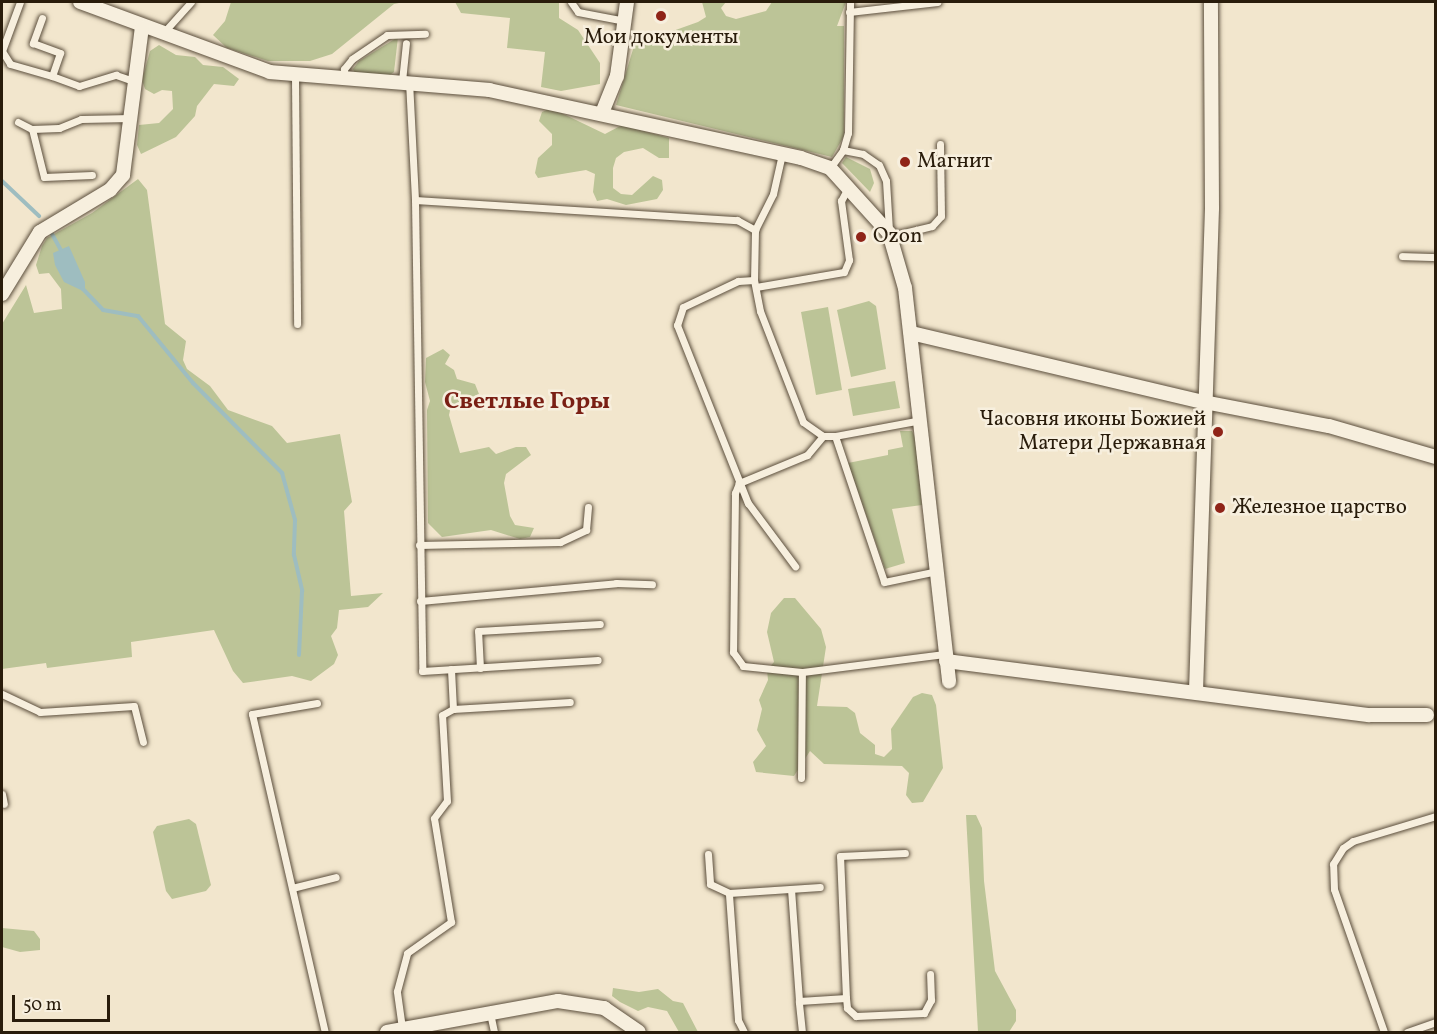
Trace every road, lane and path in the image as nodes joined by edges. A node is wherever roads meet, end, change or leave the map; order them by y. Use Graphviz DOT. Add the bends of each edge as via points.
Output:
graph roads {
  1 [pos="20,2"];
  2 [pos="80,2"];
  3 [pos="191,2"];
  4 [pos="571,2"];
  5 [pos="627,2"];
  6 [pos="850,2"];
  7 [pos="937,2"];
  8 [pos="1211,2"];
  9 [pos="849,12"];
  10 [pos="42,18"];
  11 [pos="626,21"];
  12 [pos="142,27"];
  13 [pos="163,34"];
  14 [pos="425,34"];
  15 [pos="406,44"];
  16 [pos="52,76"];
  17 [pos="295,77"];
  18 [pos="344,80"];
  19 [pos="405,81"];
  20 [pos="136,82"];
  21 [pos="602,113"];
  22 [pos="131,118"];
  23 [pos="18,122"];
  24 [pos="32,129"];
  25 [pos="940,144"];
  26 [pos="843,150"];
  27 [pos="782,154"];
  28 [pos="830,168"];
  29 [pos="92,175"];
  30 [pos="850,186"];
  31 [pos="415,200"];
  32 [pos="755,231"];
  33 [pos="890,234"];
  34 [pos="1402,256"];
  35 [pos="1436,257"];
  36 [pos="755,284"];
  37 [pos="2,294"];
  38 [pos="297,324"];
  39 [pos="911,333"];
  40 [pos="1204,402"];
  41 [pos="921,420"];
  42 [pos="823,436"];
  43 [pos="835,436"];
  44 [pos="1436,457"];
  45 [pos="739,483"];
  46 [pos="588,507"];
  47 [pos="419,545"];
  48 [pos="795,566"];
  49 [pos="937,571"];
  50 [pos="652,584"];
  51 [pos="420,601"];
  52 [pos="600,624"];
  53 [pos="946,657"];
  54 [pos="598,660"];
  55 [pos="480,668"];
  56 [pos="451,669"];
  57 [pos="802,672"];
  58 [pos="949,682"];
  59 [pos="1196,691"];
  60 [pos="2,694"];
  61 [pos="570,702"];
  62 [pos="317,703"];
  63 [pos="453,709"];
  64 [pos="1431,715"];
  65 [pos="143,742"];
  66 [pos="801,778"];
  67 [pos="2,794"];
  68 [pos="4,804"];
  69 [pos="1436,816"];
  70 [pos="905,853"];
  71 [pos="708,854"];
  72 [pos="336,878"];
  73 [pos="820,887"];
  74 [pos="292,888"];
  75 [pos="791,889"];
  76 [pos="729,893"];
  77 [pos="930,974"];
  78 [pos="846,998"];
  79 [pos="799,1001"];
  80 [pos="490,1013"];
  81 [pos="1436,1022"];
  82 [pos="402,1028"];
  83 [pos="325,1032"];
  84 [pos="387,1032"];
  85 [pos="494,1032"];
  86 [pos="639,1032"];
  87 [pos="744,1032"];
  88 [pos="802,1032"];
  89 [pos="1384,1032"];
  90 [pos="1407,1032"];
  1 -- 16 [label="lane" via="2,51 10,64"];
  2 -- 12 [label="street"];
  3 -- 13 [label="lane"];
  4 -- 11 [label="lane" via="578,12"];
  5 -- 11 [label="street"];
  6 -- 9 [label="lane"];
  7 -- 9 [label="lane"];
  8 -- 40 [label="street" via="1212,208"];
  9 -- 26 [label="lane" via="848,133"];
  10 -- 16 [label="lane" via="33,43 60,53"];
  11 -- 21 [label="street" via="617,76"];
  12 -- 13 [label="street"];
  12 -- 20 [label="street"];
  13 -- 17 [label="street"];
  14 -- 18 [label="lane" via="387,35 352,59 344,69"];
  15 -- 19 [label="lane"];
  16 -- 20 [label="lane" via="79,86 116,75"];
  17 -- 18 [label="street"];
  17 -- 38 [label="lane"];
  18 -- 19 [label="street"];
  19 -- 21 [label="street" via="489,90"];
  19 -- 31 [label="lane"];
  20 -- 22 [label="street"];
  21 -- 27 [label="street"];
  22 -- 24 [label="lane" via="81,119 59,128"];
  22 -- 37 [label="street" via="123,175 110,190 40,232"];
  23 -- 24 [label="lane"];
  24 -- 29 [label="lane" via="44,177"];
  25 -- 33 [label="lane" via="941,216 932,226"];
  26 -- 28 [label="lane"];
  26 -- 33 [label="lane" via="863,154 879,165 886,181"];
  27 -- 28 [label="street"];
  27 -- 32 [label="lane" via="773,194"];
  28 -- 30 [label="street"];
  30 -- 33 [label="street"];
  30 -- 36 [label="lane" via="841,201 849,260 844,272"];
  31 -- 32 [label="lane" via="737,220"];
  31 -- 47 [label="lane"];
  32 -- 36 [label="lane"];
  33 -- 39 [label="street" via="905,288"];
  34 -- 35 [label="lane"];
  36 -- 42 [label="lane" via="760,311 803,422"];
  36 -- 45 [label="lane" via="738,281 683,308 677,325"];
  39 -- 40 [label="street"];
  39 -- 41 [label="street"];
  40 -- 44 [label="street" via="1329,426"];
  40 -- 59 [label="street"];
  41 -- 43 [label="lane"];
  41 -- 49 [label="street"];
  42 -- 43 [label="lane"];
  42 -- 45 [label="lane" via="807,455"];
  43 -- 49 [label="lane" via="884,582"];
  45 -- 48 [label="lane" via="748,503"];
  45 -- 57 [label="lane" via="734,505 733,652 743,666"];
  46 -- 47 [label="lane" via="586,530 560,542"];
  47 -- 51 [label="lane"];
  49 -- 53 [label="street"];
  50 -- 51 [label="lane" via="616,583"];
  51 -- 56 [label="lane" via="423,671"];
  52 -- 55 [label="lane" via="478,631"];
  53 -- 57 [label="lane"];
  53 -- 58 [label="street"];
  53 -- 59 [label="street"];
  54 -- 55 [label="lane"];
  55 -- 56 [label="lane"];
  56 -- 63 [label="lane"];
  57 -- 66 [label="lane"];
  59 -- 64 [label="street" via="1370,715"];
  60 -- 65 [label="lane" via="40,712 134,706"];
  61 -- 63 [label="lane"];
  62 -- 74 [label="lane" via="252,714"];
  63 -- 82 [label="lane" via="442,715 447,801 434,818 451,922 407,953 398,991"];
  67 -- 68 [label="lane"];
  69 -- 89 [label="lane" via="1353,841 1333,864 1334,889"];
  70 -- 78 [label="lane" via="840,856"];
  71 -- 76 [label="lane" via="710,884"];
  72 -- 74 [label="lane"];
  73 -- 75 [label="lane"];
  74 -- 83 [label="lane"];
  75 -- 76 [label="lane"];
  75 -- 79 [label="lane"];
  76 -- 87 [label="lane" via="738,1020"];
  77 -- 78 [label="lane" via="931,1000 924,1013 856,1016 847,1008"];
  78 -- 79 [label="lane"];
  79 -- 88 [label="lane"];
  80 -- 82 [label="street"];
  80 -- 85 [label="lane"];
  80 -- 86 [label="street" via="558,1001 585,1002 604,1008"];
  81 -- 90 [label="lane"];
  82 -- 84 [label="street"];
}
